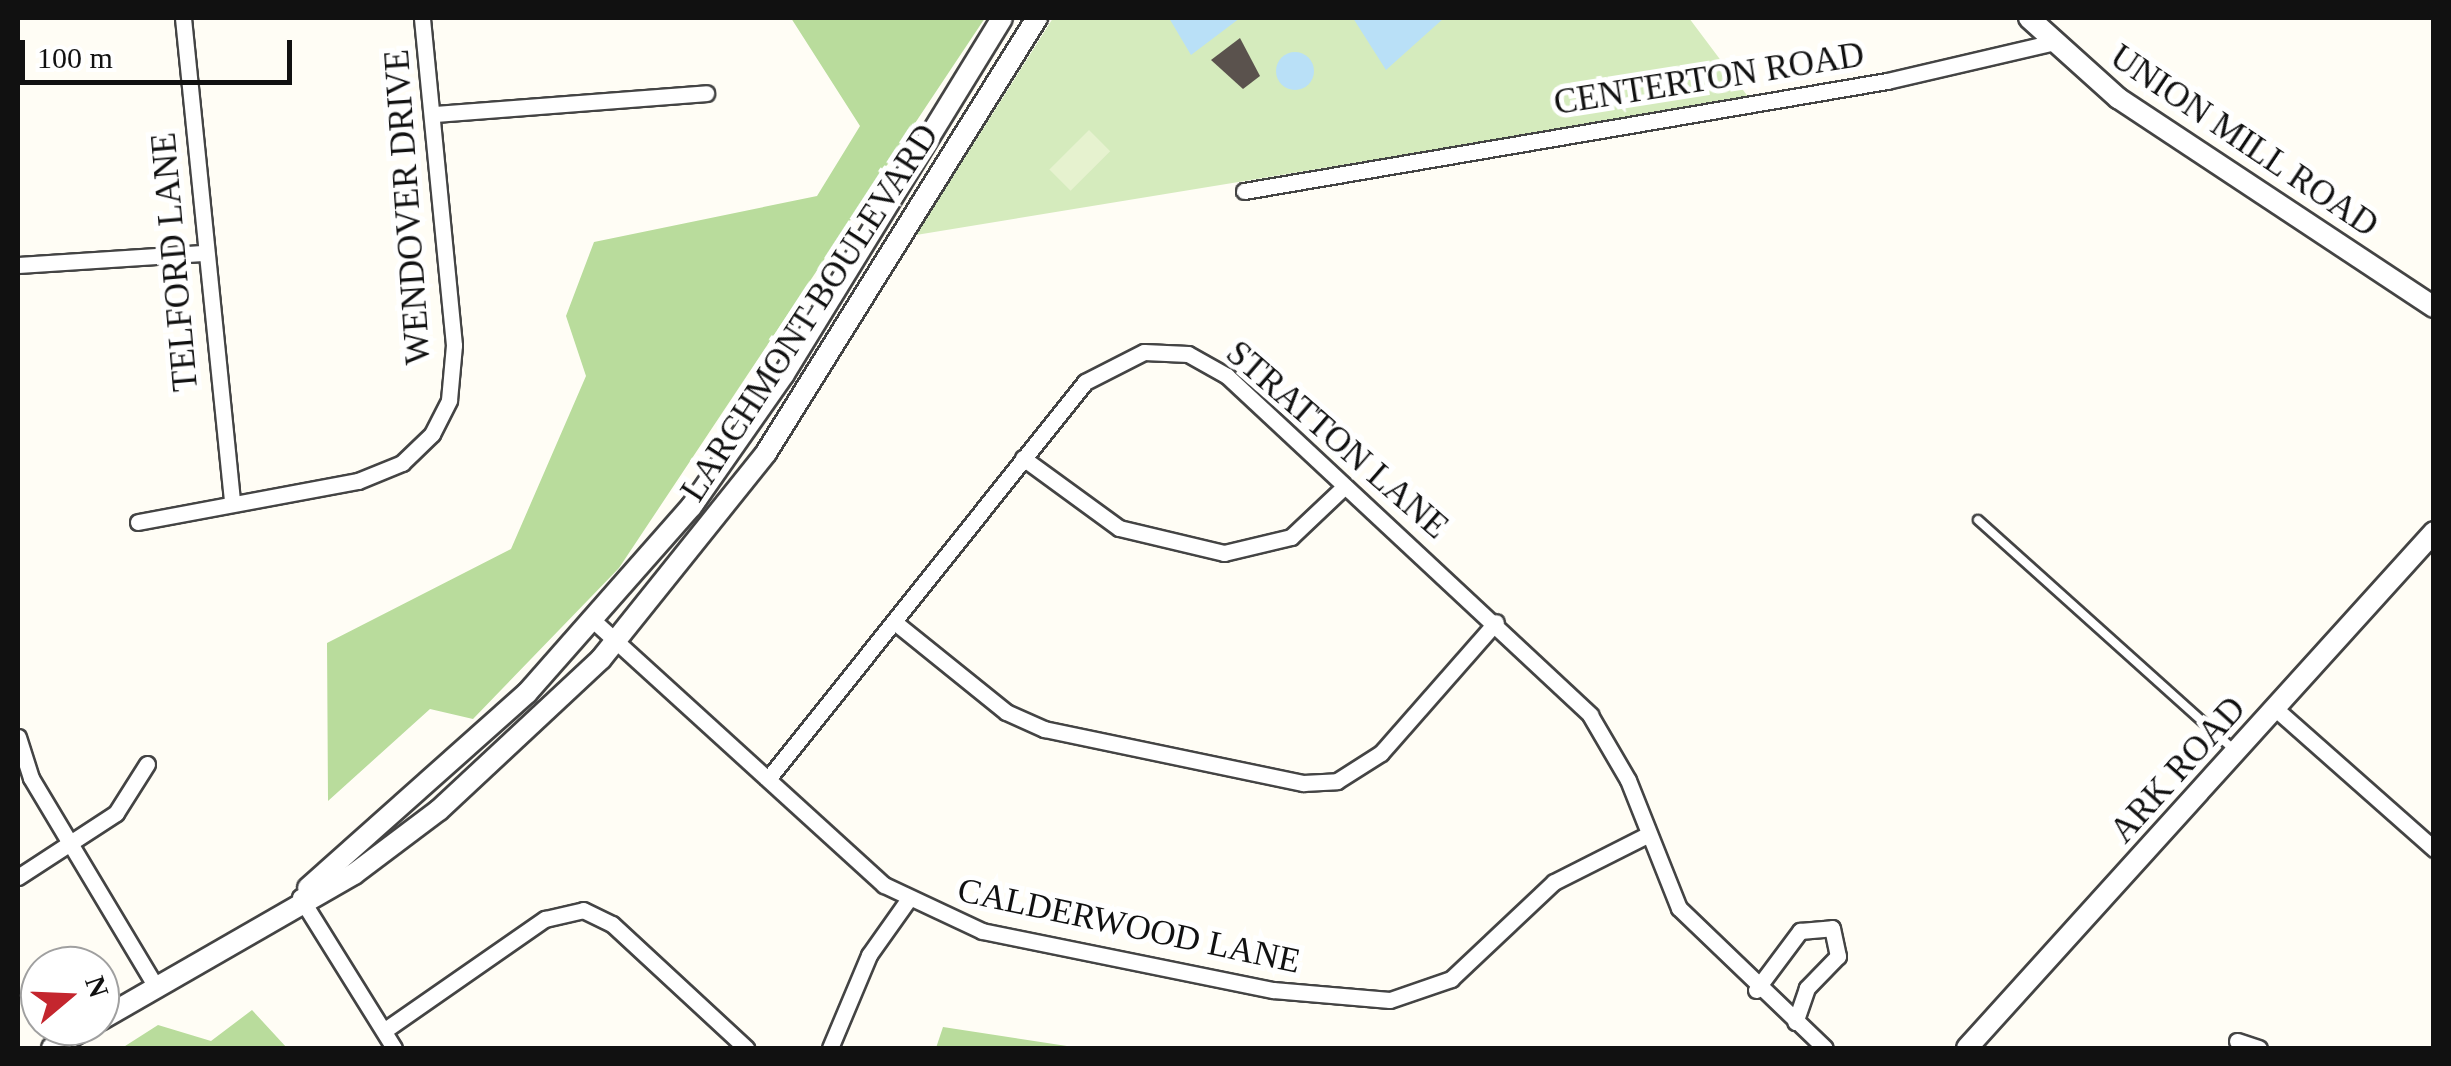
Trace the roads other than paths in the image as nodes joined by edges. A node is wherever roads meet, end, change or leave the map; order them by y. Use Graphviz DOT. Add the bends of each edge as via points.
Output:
graph roads {
  1 [pos="183,18"];
  2 [pos="422,18"];
  3 [pos="1002,18"];
  4 [pos="1037,18"];
  5 [pos="2029,18"];
  6 [pos="2050,43"];
  7 [pos="706,93"];
  8 [pos="436,114"];
  9 [pos="1244,191"];
  10 [pos="203,253"];
  11 [pos="18,265"];
  12 [pos="2434,306"];
  13 [pos="1023,458"];
  14 [pos="1345,486"];
  15 [pos="232,501"];
  16 [pos="1978,520"];
  17 [pos="138,522"];
  18 [pos="2434,532"];
  19 [pos="595,622"];
  20 [pos="1496,622"];
  21 [pos="897,624"];
  22 [pos="617,642"];
  23 [pos="2278,710"];
  24 [pos="18,737"];
  25 [pos="2238,753"];
  26 [pos="148,764"];
  27 [pos="768,779"];
  28 [pos="1647,836"];
  29 [pos="69,846"];
  30 [pos="2434,849"];
  31 [pos="18,877"];
  32 [pos="300,897"];
  33 [pos="908,900"];
  34 [pos="156,987"];
  35 [pos="1756,990"];
  36 [pos="120,1008"];
  37 [pos="1795,1022"];
  38 [pos="385,1030"];
  39 [pos="2236,1041"];
  40 [pos="394,1048"];
  41 [pos="746,1048"];
  42 [pos="830,1048"];
  43 [pos="1825,1048"];
  44 [pos="1967,1048"];
  45 [pos="2259,1048"];
  1 -- 10 [label="street, TELFORD LANE"];
  2 -- 8 [label="street, WENDOVER DRIVE"];
  3 -- 19 [label="street, LARCHMONT BOULEVARD" via="761,409"];
  4 -- 22 [label="street, LARCHMONT BOULEVARD" via="766,453"];
  5 -- 6 [label="street, UNION MILL ROAD"];
  6 -- 9 [label="street, CENTERTON ROAD" via="1907,77"];
  6 -- 12 [label="street, UNION MILL ROAD" via="2227,174"];
  7 -- 8 [label="street"];
  8 -- 15 [label="street, WENDOVER DRIVE" via="454,344 449,400 432,434 402,463 358,481"];
  10 -- 11 [label="street"];
  10 -- 15 [label="street, TELFORD LANE"];
  13 -- 14 [label="street" via="1119,528 1224,553 1291,537"];
  13 -- 14 [label="street, STRATTON LANE" via="1094,376 1166,350 1227,376"];
  13 -- 21 [label="street, STRATTON LANE"];
  14 -- 20 [label="street, STRATTON LANE"];
  15 -- 17 [label="street, WENDOVER DRIVE"];
  16 -- 25 [label="lane"];
  18 -- 23 [label="street, ARK ROAD"];
  19 -- 22 [label="street, CALDERWOOD LANE"];
  19 -- 32 [label="street, LARCHMONT BOULEVARD"];
  20 -- 21 [label="street" via="1381,754 1337,780 1303,784 1034,726"];
  20 -- 28 [label="street, STRATTON LANE" via="1605,735"];
  21 -- 27 [label="street, STRATTON LANE"];
  22 -- 27 [label="street, CALDERWOOD LANE"];
  22 -- 32 [label="street, LARCHMONT BOULEVARD" via="438,810 354,874"];
  23 -- 25 [label="street, ARK ROAD"];
  23 -- 30 [label="street"];
  24 -- 29 [label="street"];
  25 -- 44 [label="street, ARK ROAD"];
  26 -- 29 [label="street" via="116,812"];
  27 -- 33 [label="street, CALDERWOOD LANE"];
  28 -- 33 [label="street, CALDERWOOD LANE" via="1554,882 1451,978 1390,1000 1273,990 1001,935"];
  28 -- 35 [label="street, STRATTON LANE" via="1679,908"];
  29 -- 31 [label="street"];
  29 -- 34 [label="street"];
  32 -- 34 [label="street, LARCHMONT BOULEVARD"];
  32 -- 38 [label="street"];
  33 -- 42 [label="street" via="869,955"];
  34 -- 36 [label="street, LARCHMONT BOULEVARD"];
  35 -- 37 [label="street, STRATTON LANE"];
  35 -- 37 [label="street" via="1800,931 1832,928 1838,956 1807,988"];
  37 -- 43 [label="street, STRATTON LANE"];
  38 -- 40 [label="street"];
  38 -- 41 [label="street" via="545,920 584,910"];
  39 -- 45 [label="street"];
}
